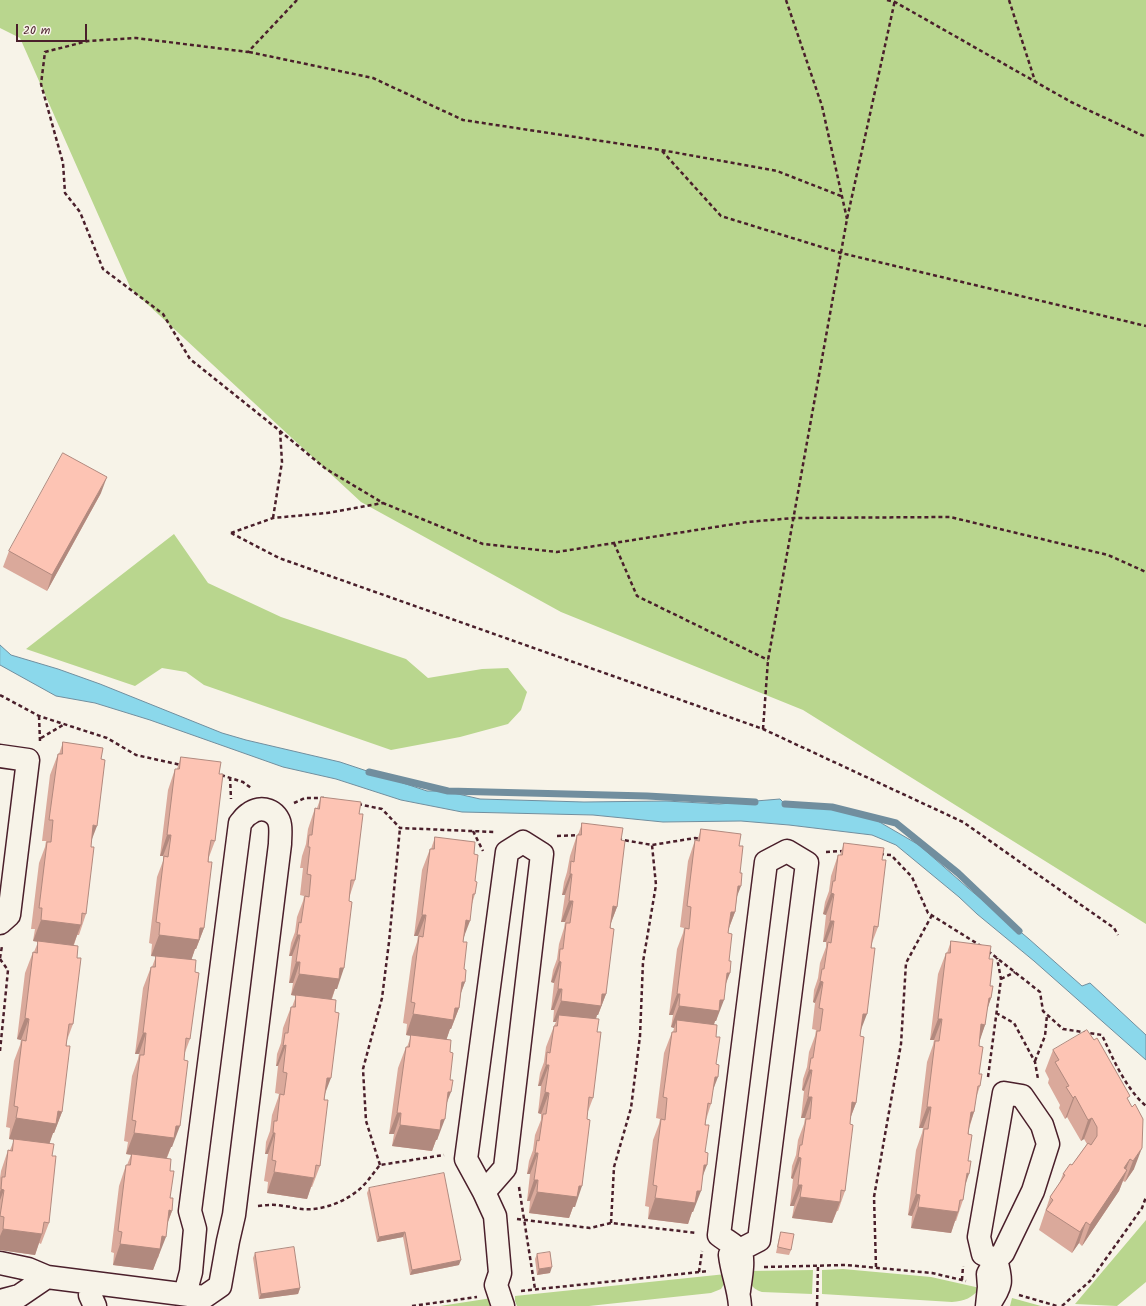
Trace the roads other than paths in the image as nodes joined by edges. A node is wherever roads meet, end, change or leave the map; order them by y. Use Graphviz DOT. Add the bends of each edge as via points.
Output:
graph roads {
  1 [pos="0,756"];
  2 [pos="0,923"];
  3 [pos="484,1192"];
  4 [pos="740,1256"];
  5 [pos="996,1260"];
  6 [pos="0,1263"];
  7 [pos="500,1273"];
  8 [pos="47,1277"];
  9 [pos="185,1294"];
  10 [pos="90,1297"];
  11 [pos="740,1299"];
  12 [pos="0,1301"];
  13 [pos="503,1306"];
  14 [pos="508,1306"];
  15 [pos="988,1306"];
  1 -- 2 [label="street" via="28,760 9,915"];
  3 -- 3 [label="street" via="466,1159 507,852 523,842 542,854 505,1168"];
  3 -- 7 [label="street" via="495,1216"];
  4 -- 4 [label="street" via="719,1235 766,862 787,851 807,863 759,1240"];
  4 -- 11 [label="street" via="730,1255"];
  5 -- 5 [label="street" via="983,1254 979,1237 1004,1093 1022,1096 1042,1125 1048,1144 1032,1191 1003,1253"];
  5 -- 15 [label="street" via="988,1274"];
  6 -- 8 [label="street" via="28,1269"];
  7 -- 13 [label="street" via="496,1285"];
  7 -- 14 [label="street" via="507,1284"];
  8 -- 10 [label="street"];
  8 -- 12 [label="street" via="19,1296"];
  9 -- 9 [label="street" via="191,1272 195,1229 190,1210 240,823 249,813 269,810 277,816 280,844 234,1214 220,1286 204,1297"];
  9 -- 10 [label="street"];
}
